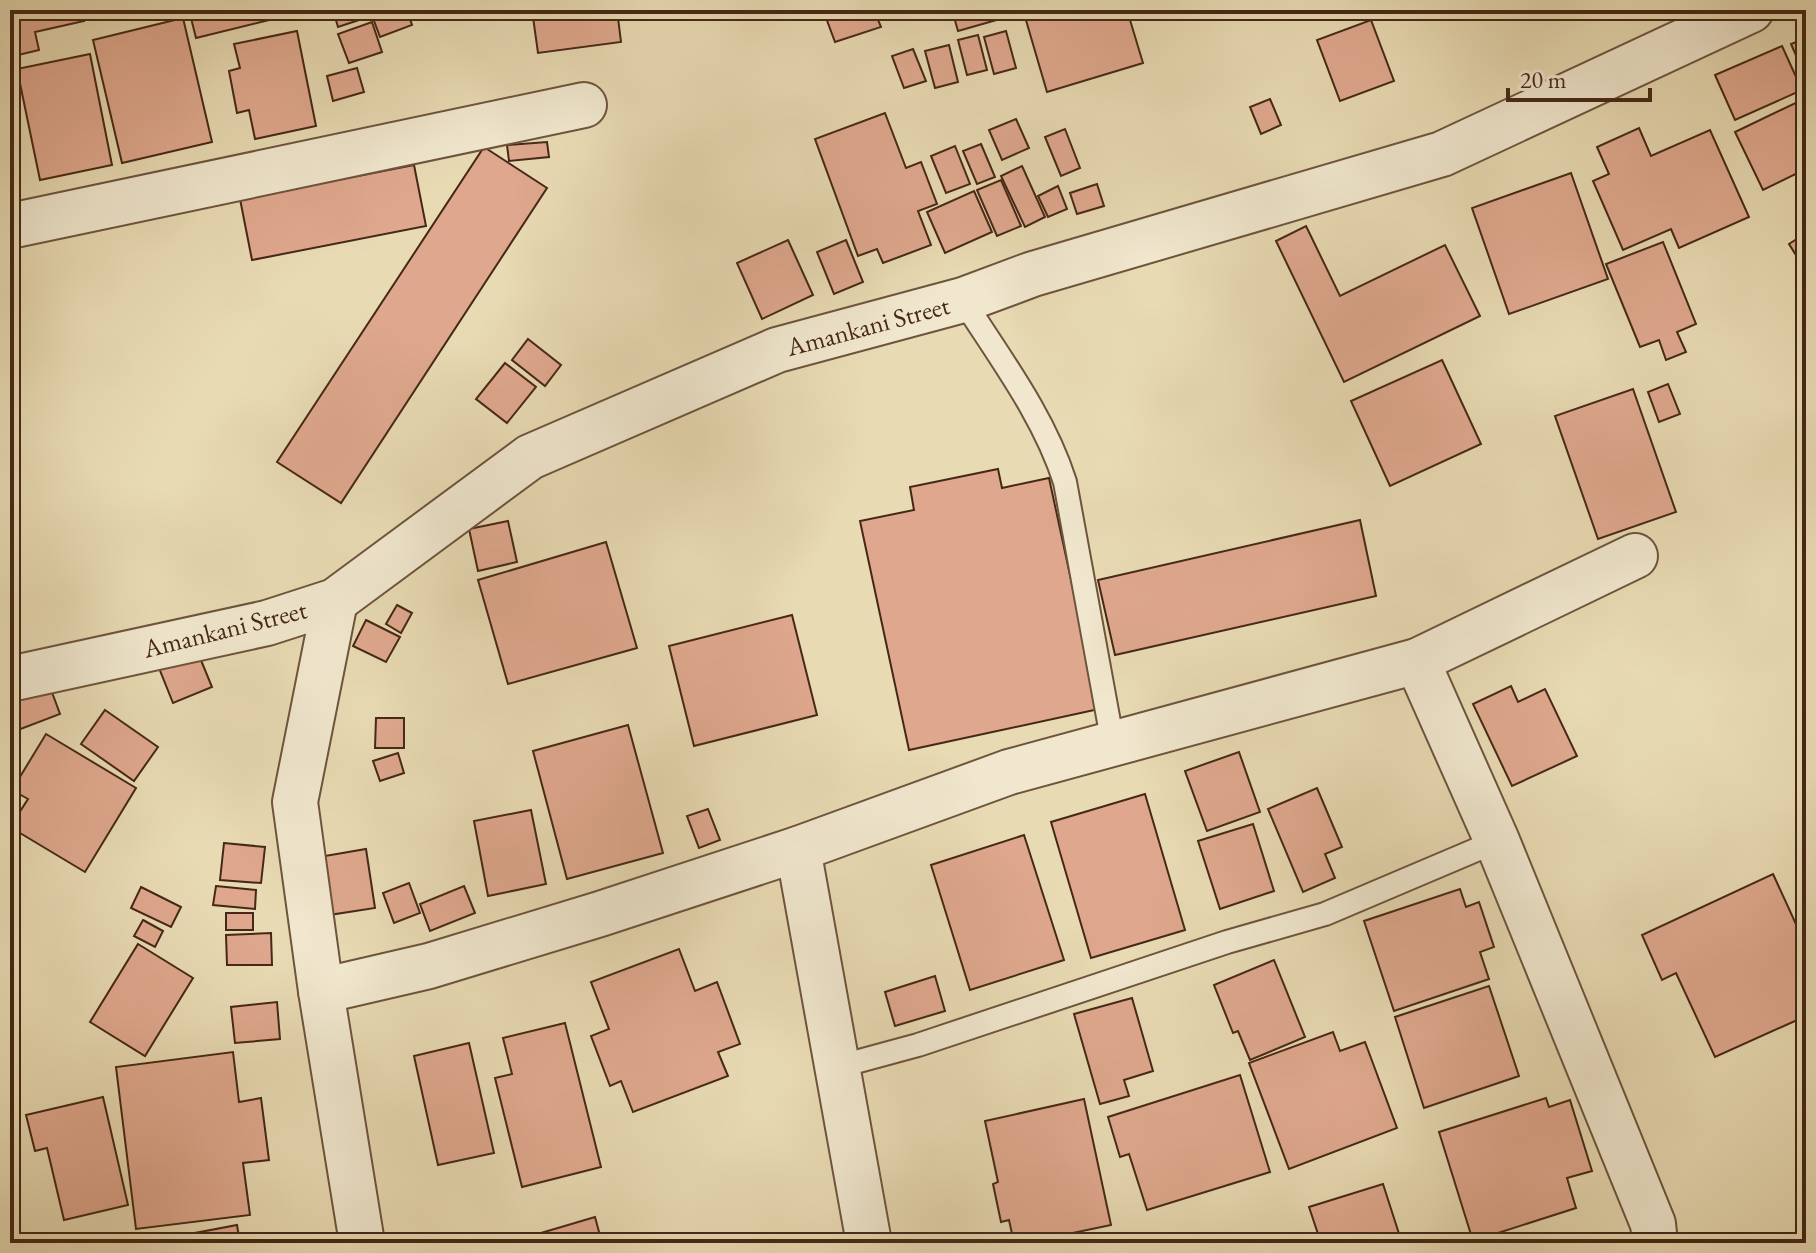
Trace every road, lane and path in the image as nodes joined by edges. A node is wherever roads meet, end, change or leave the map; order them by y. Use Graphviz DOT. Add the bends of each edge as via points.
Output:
graph roads {
  1 [pos="1751,10"];
  2 [pos="584,105"];
  3 [pos="10,226"];
  4 [pos="963,300"];
  5 [pos="1635,556"];
  6 [pos="335,601"];
  7 [pos="1417,661"];
  8 [pos="10,679"];
  9 [pos="1113,744"];
  10 [pos="1497,841"];
  11 [pos="798,849"];
  12 [pos="321,991"];
  13 [pos="837,1067"];
  14 [pos="362,1243"];
  15 [pos="869,1243"];
  16 [pos="1655,1243"];
  1 -- 4 [label="street, Amankani Street" via="1442,154 1033,274"];
  2 -- 3 [label="street"];
  4 -- 6 [label="street, Amankani Street" via="777,350 530,457"];
  4 -- 9 [label="lane" via="1057,457"];
  5 -- 7 [label="street"];
  6 -- 8 [label="street, Amankani Street" via="267,623"];
  6 -- 12 [label="street" via="295,802"];
  7 -- 9 [label="street"];
  7 -- 10 [label="street"];
  9 -- 11 [label="street" via="1009,772"];
  10 -- 13 [label="lane" via="1325,914"];
  10 -- 16 [label="street" via="1653,1224"];
  11 -- 12 [label="street" via="429,966"];
  11 -- 13 [label="street"];
  12 -- 14 [label="street"];
  13 -- 15 [label="street"];
}
